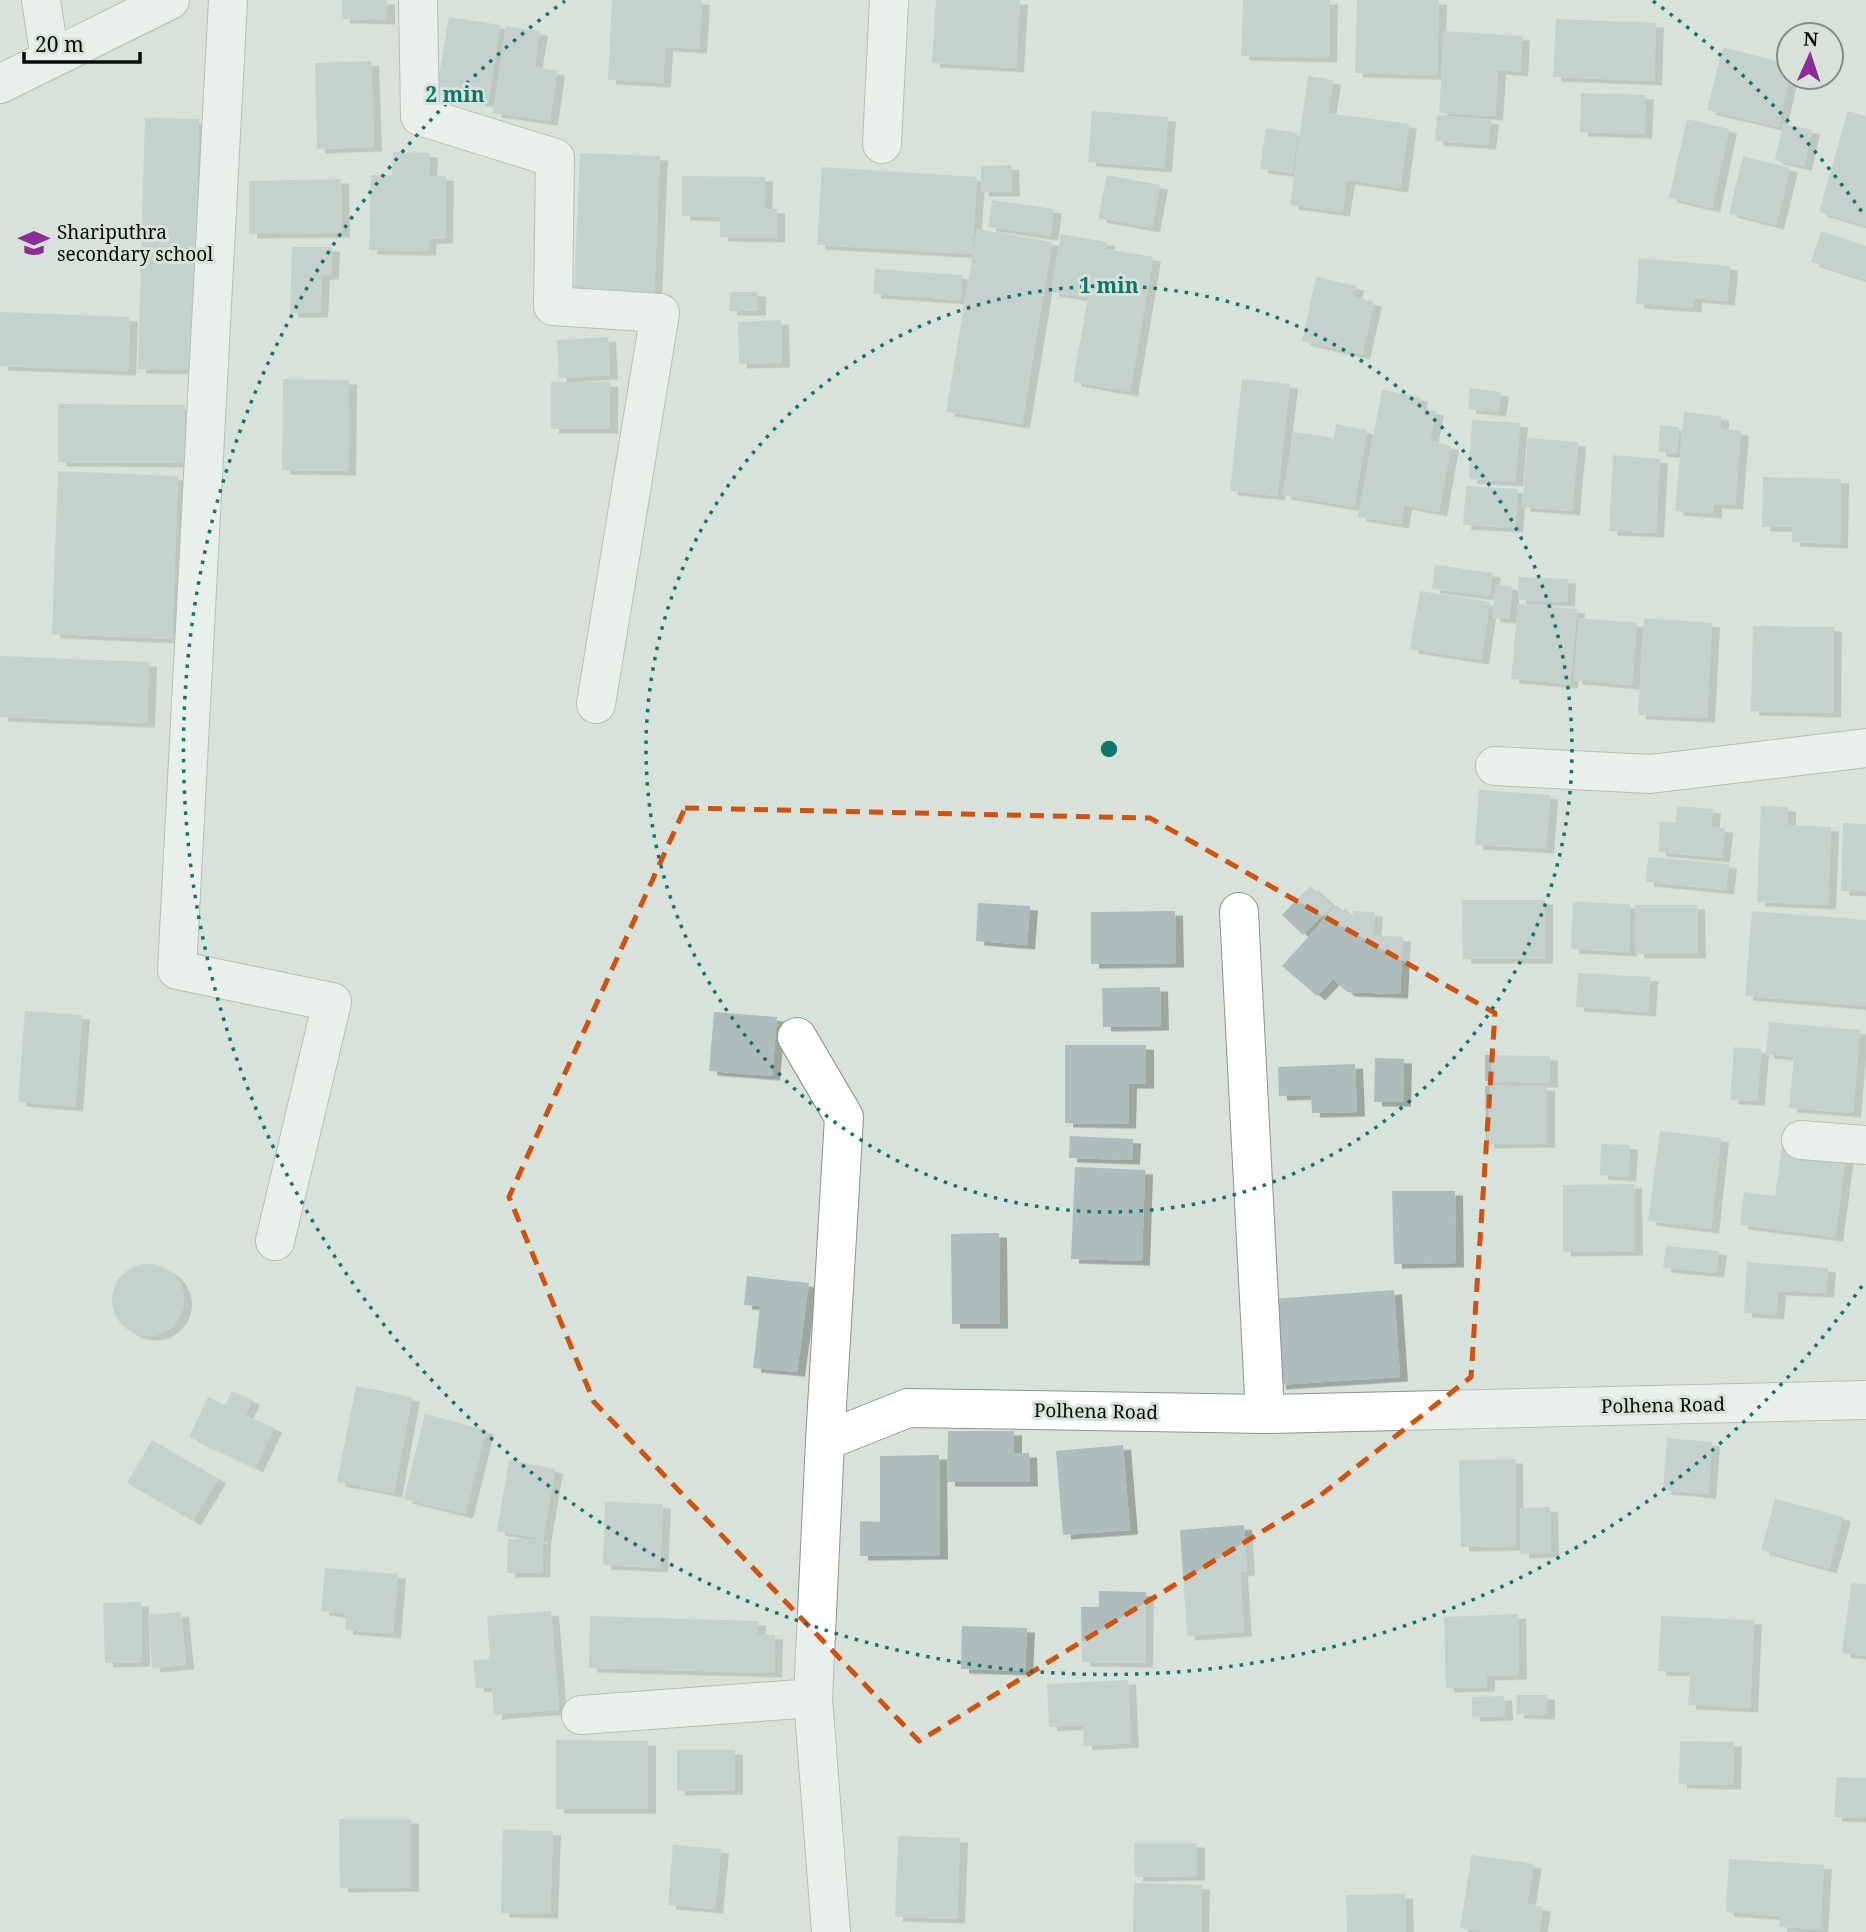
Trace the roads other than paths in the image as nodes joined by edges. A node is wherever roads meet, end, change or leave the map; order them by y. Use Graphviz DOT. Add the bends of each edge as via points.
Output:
graph roads {
  1 [pos="41,0"];
  2 [pos="170,0"];
  3 [pos="228,0"];
  4 [pos="418,0"];
  5 [pos="888,0"];
  6 [pos="50,59"];
  7 [pos="0,84"];
  8 [pos="882,144"];
  9 [pos="596,704"];
  10 [pos="1866,748"];
  11 [pos="1495,766"];
  12 [pos="1239,912"];
  13 [pos="797,1037"];
  14 [pos="1801,1140"];
  15 [pos="1866,1145"];
  16 [pos="275,1241"];
  17 [pos="1866,1400"];
  18 [pos="1265,1414"];
  19 [pos="825,1441"];
  20 [pos="813,1698"];
  21 [pos="581,1715"];
  22 [pos="831,1932"];
  1 -- 6 [label="main road"];
  2 -- 6 [label="main road"];
  3 -- 16 [label="main road" via="177,970 332,1002"];
  4 -- 9 [label="main road" via="420,116 555,158 553,306 660,313"];
  5 -- 8 [label="main road"];
  6 -- 7 [label="main road"];
  10 -- 11 [label="main road" via="1650,774"];
  12 -- 18 [label="main road"];
  13 -- 19 [label="main road" via="844,1117"];
  14 -- 15 [label="main road"];
  17 -- 18 [label="main road, Polhena Road"];
  18 -- 19 [label="main road, Polhena Road" via="908,1408"];
  19 -- 20 [label="main road"];
  20 -- 21 [label="main road"];
  20 -- 22 [label="main road"];
}
